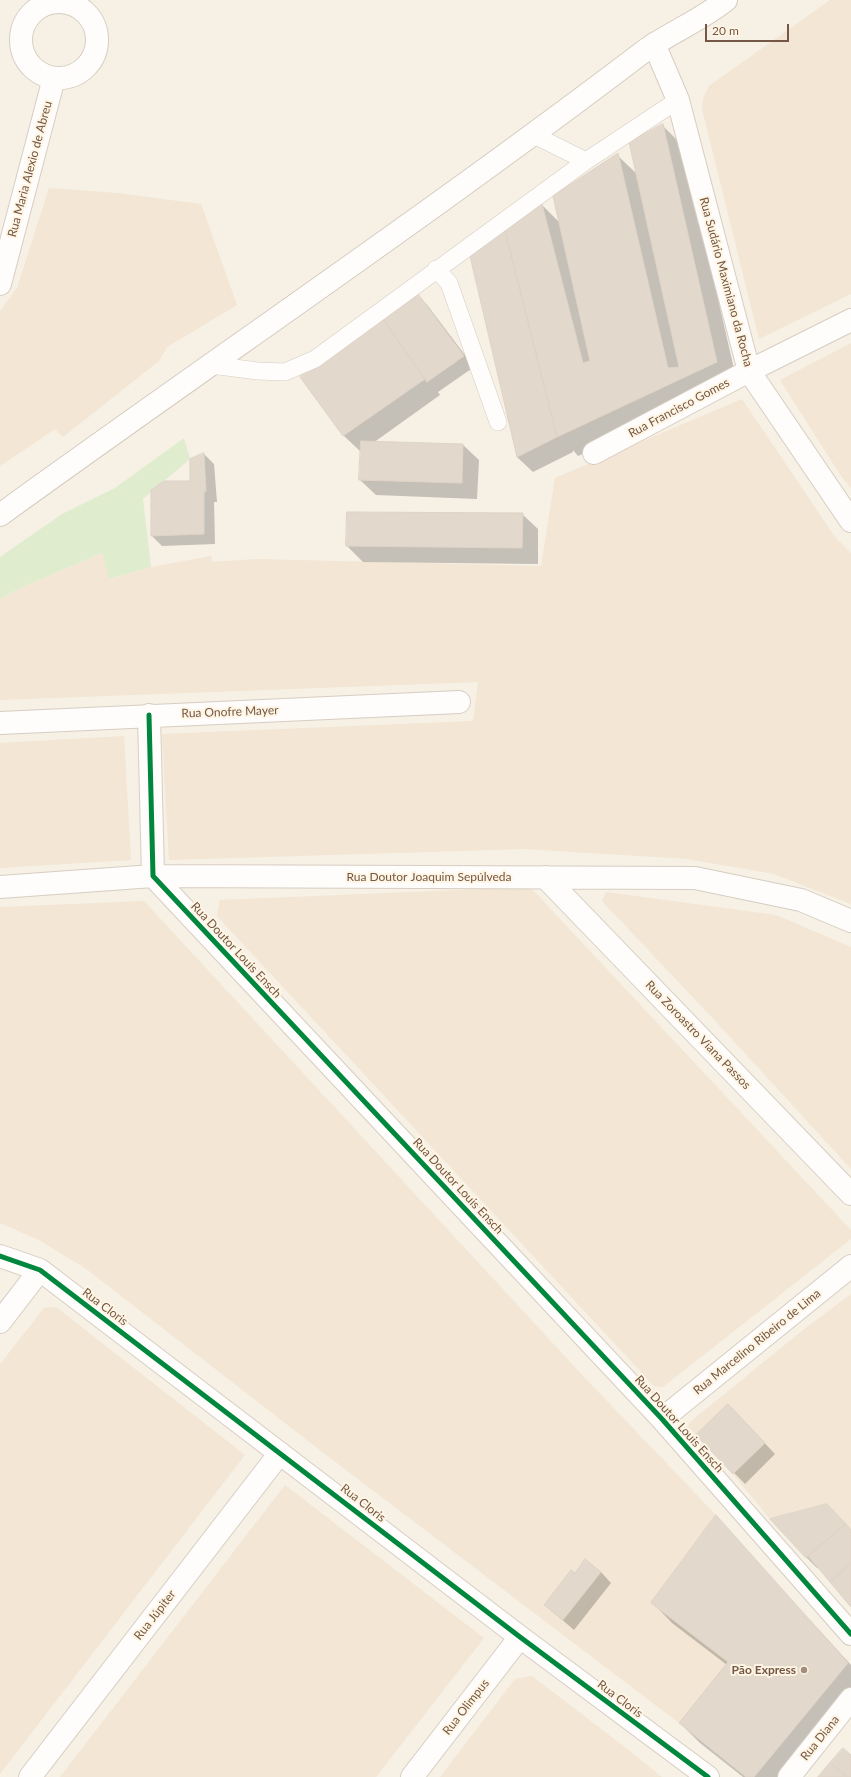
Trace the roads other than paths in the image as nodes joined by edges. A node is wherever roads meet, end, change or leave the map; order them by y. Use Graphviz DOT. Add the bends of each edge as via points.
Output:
graph roads {
  1 [pos="716,4"];
  2 [pos="654,44"];
  3 [pos="54,78"];
  4 [pos="678,100"];
  5 [pos="534,135"];
  6 [pos="586,161"];
  7 [pos="436,269"];
  8 [pos="0,284"];
  9 [pos="851,320"];
  10 [pos="211,365"];
  11 [pos="749,371"];
  12 [pos="498,422"];
  13 [pos="594,453"];
  14 [pos="0,515"];
  15 [pos="851,521"];
  16 [pos="459,702"];
  17 [pos="149,716"];
  18 [pos="0,723"];
  19 [pos="153,876"];
  20 [pos="545,877"];
  21 [pos="0,887"];
  22 [pos="851,921"];
  23 [pos="851,1194"];
  24 [pos="0,1256"];
  25 [pos="851,1266"];
  26 [pos="40,1270"];
  27 [pos="0,1322"];
  28 [pos="662,1419"];
  29 [pos="280,1453"];
  30 [pos="851,1634"];
  31 [pos="520,1637"];
  32 [pos="851,1699"];
  33 [pos="30,1777"];
  34 [pos="412,1777"];
  35 [pos="708,1777"];
  36 [pos="789,1777"];
  1 -- 2 [label="street"];
  2 -- 4 [label="street, Rua Sudário Maximiano da Rocha"];
  2 -- 5 [label="street"];
  3 -- 8 [label="street, Rua Maria Alexio de Abreu"];
  4 -- 6 [label="lane"];
  4 -- 11 [label="street, Rua Sudário Maximiano da Rocha"];
  5 -- 6 [label="lane"];
  5 -- 10 [label="street"];
  6 -- 7 [label="lane"];
  7 -- 10 [label="lane" via="315,359 285,372"];
  7 -- 12 [label="lane" via="449,283"];
  9 -- 11 [label="street, Rua Francisco Gomes"];
  10 -- 14 [label="street"];
  11 -- 13 [label="street, Rua Francisco Gomes"];
  11 -- 15 [label="street, Rua Sudário Maximiano da Rocha"];
  16 -- 17 [label="street, Rua Onofre Mayer"];
  17 -- 18 [label="street, Rua Onofre Mayer"];
  17 -- 19 [label="street"];
  19 -- 20 [label="street, Rua Doutor Joaquim Sepúlveda"];
  19 -- 21 [label="street, Rua Doutor Joaquim Sepúlveda"];
  19 -- 28 [label="street, Rua Doutor Louis Ensch"];
  20 -- 22 [label="street, Rua Doutor Joaquim Sepúlveda" via="696,878 801,900"];
  20 -- 23 [label="street, Rua Zoroastro Viana Passos"];
  24 -- 26 [label="street, Rua Cloris"];
  25 -- 28 [label="street, Rua Marcelino Ribeiro de Lima"];
  26 -- 27 [label="street"];
  26 -- 29 [label="street, Rua Cloris"];
  28 -- 30 [label="street, Rua Doutor Louis Ensch"];
  29 -- 31 [label="street, Rua Cloris"];
  29 -- 33 [label="street, Rua Júpiter"];
  31 -- 34 [label="street, Rua Olimpus"];
  31 -- 35 [label="street, Rua Cloris"];
  32 -- 36 [label="street, Rua Diana"];
}
